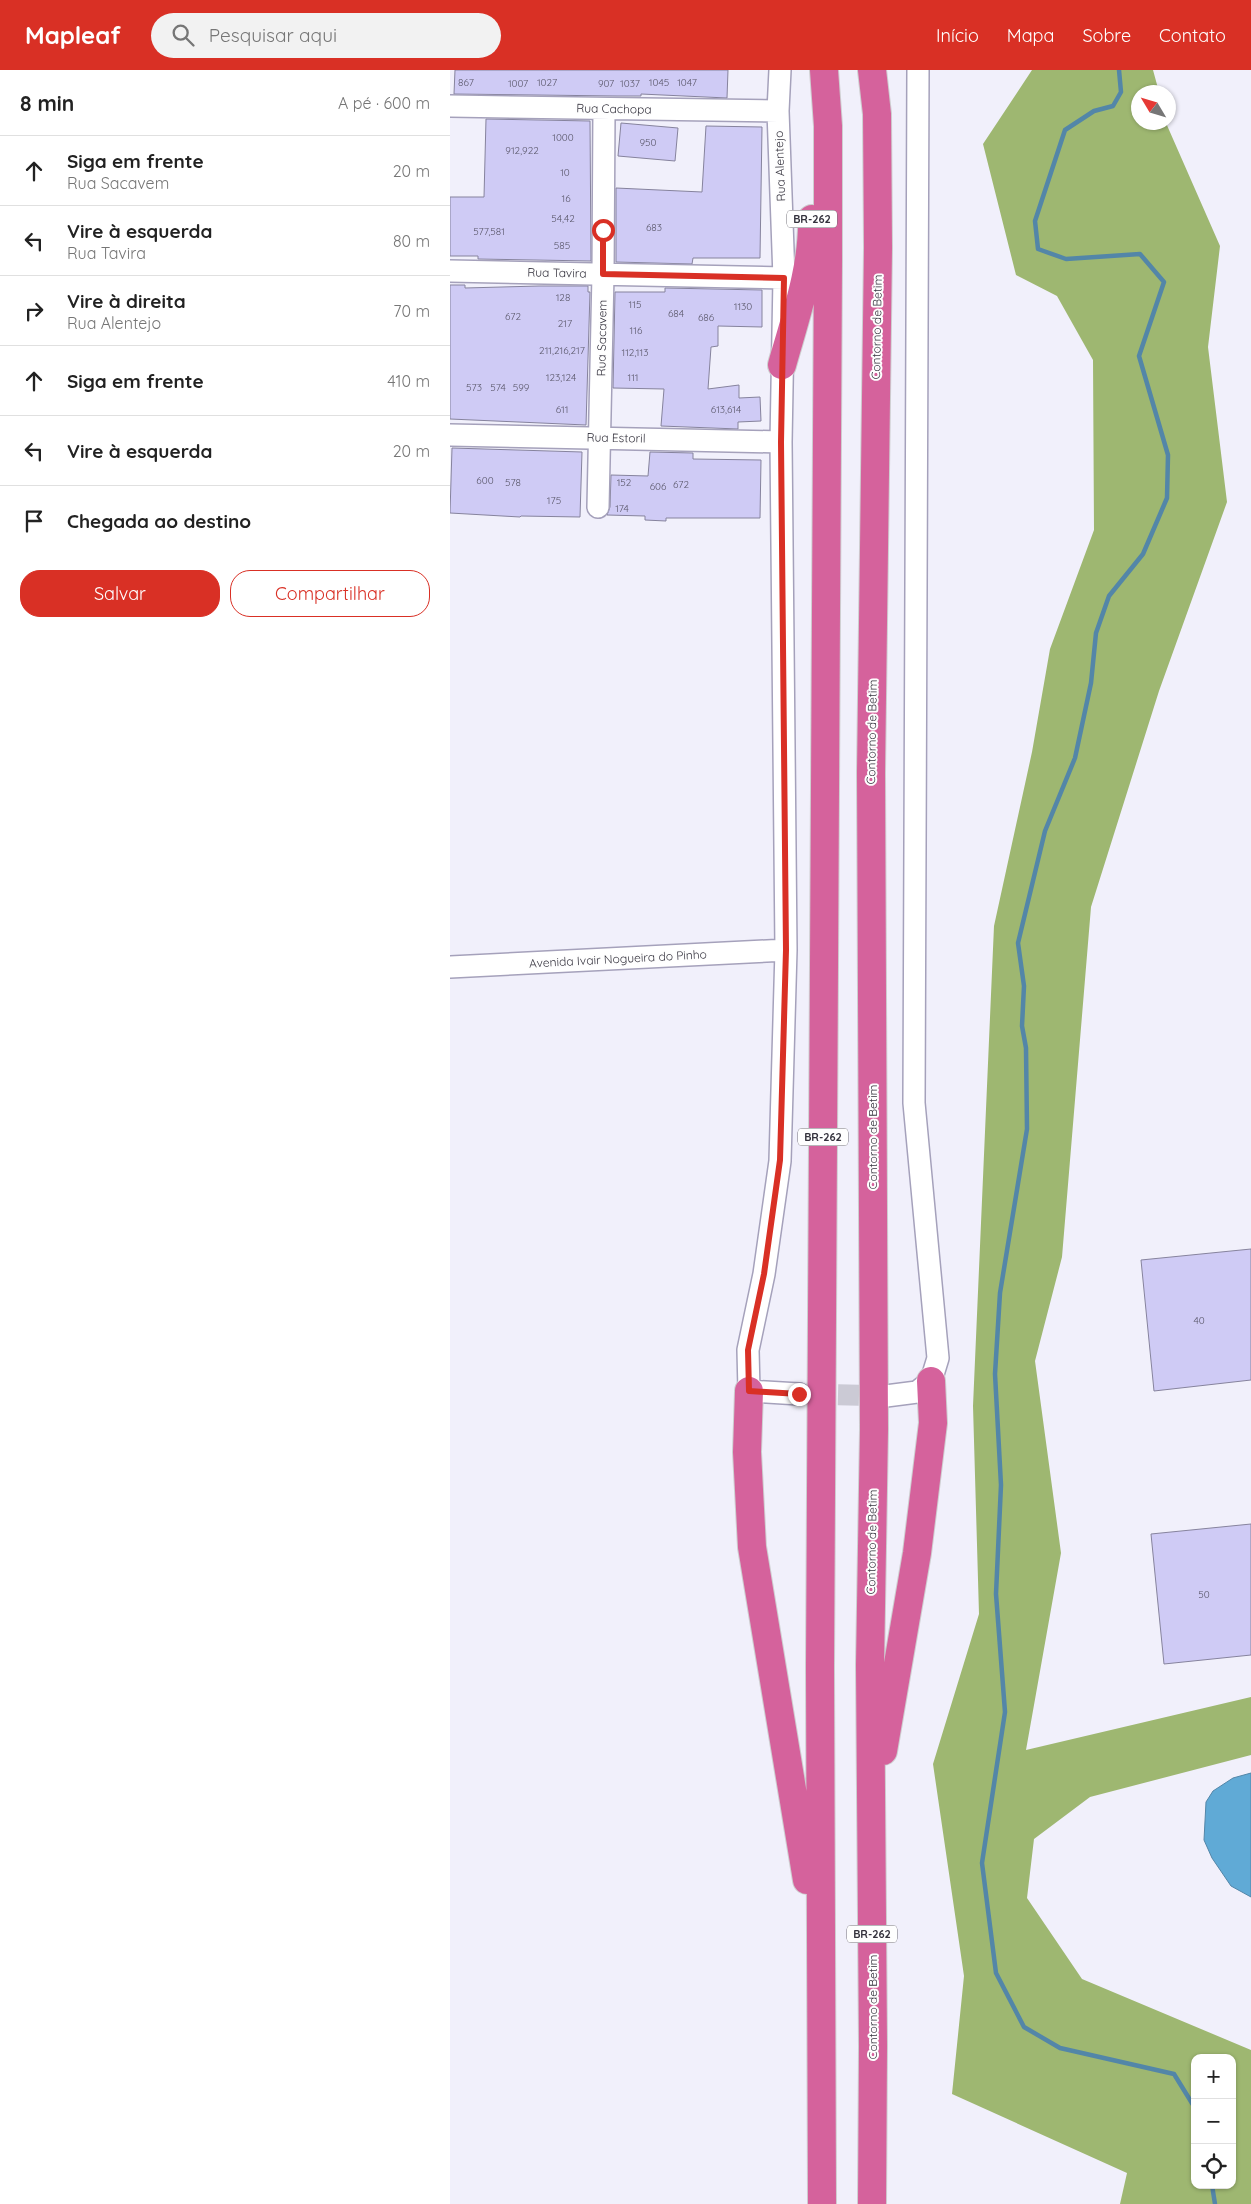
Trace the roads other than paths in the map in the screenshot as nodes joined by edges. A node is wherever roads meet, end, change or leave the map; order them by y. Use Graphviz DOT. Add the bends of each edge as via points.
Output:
graph roads {
  1 [pos="780,70"];
  2 [pos="810,70"];
  3 [pos="824,70"];
  4 [pos="872,70"];
  5 [pos="918,70"];
  6 [pos="450,106"];
  7 [pos="604,110"];
  8 [pos="778,111"];
  9 [pos="450,271"];
  10 [pos="603,274"];
  11 [pos="784,278"];
  12 [pos="782,365"];
  13 [pos="450,435"];
  14 [pos="599,438"];
  15 [pos="781,442"];
  16 [pos="598,507"];
  17 [pos="786,950"];
  18 [pos="450,967"];
  19 [pos="931,1381"];
  20 [pos="749,1391"];
  21 [pos="799,1394"];
  22 [pos="886,1396"];
  23 [pos="871,1822"];
  24 [pos="820,1955"];
  25 [pos="822,2204"];
  26 [pos="872,2204"];
  1 -- 8 [label="street, Rua Alentejo"];
  2 -- 12 [label="highway, BR-262" via="811,245"];
  3 -- 24 [label="highway, BR-262" via="828,126 828,280"];
  4 -- 23 [label="highway, Contorno de Betim / BR-262" via="877,114 878,248 871,773 874,1428"];
  5 -- 19 [label="street" via="914,1103 938,1358"];
  6 -- 7 [label="street, Rua Cachopa"];
  7 -- 8 [label="street, Rua Cachopa"];
  7 -- 10 [label="street, Rua Sacavem"];
  8 -- 11 [label="street, Rua Alentejo"];
  9 -- 10 [label="street, Rua Tavira"];
  10 -- 11 [label="street, Rua Tavira"];
  10 -- 14 [label="street, Rua Sacavem"];
  11 -- 12 [label="street, Rua Alentejo"];
  12 -- 15 [label="street, Rua Alentejo"];
  13 -- 14 [label="street, Rua Estoril"];
  14 -- 15 [label="street, Rua Estoril"];
  14 -- 16 [label="street, Rua Sacavem"];
  15 -- 17 [label="street, Rua Alentejo"];
  17 -- 18 [label="street, Avenida Ivair Nogueira do Pinho"];
  17 -- 20 [label="street, Rua Alentejo" via="780,1160 764,1274 748,1350"];
  19 -- 22 [label="street" via="917,1392"];
  19 -- 23 [label="highway" via="933,1423 917,1554"];
  20 -- 21 [label="street"];
  20 -- 24 [label="highway" via="752,1547"];
  23 -- 26 [label="highway, Contorno de Betim / BR-262"];
  24 -- 25 [label="highway, BR-262"];
}
